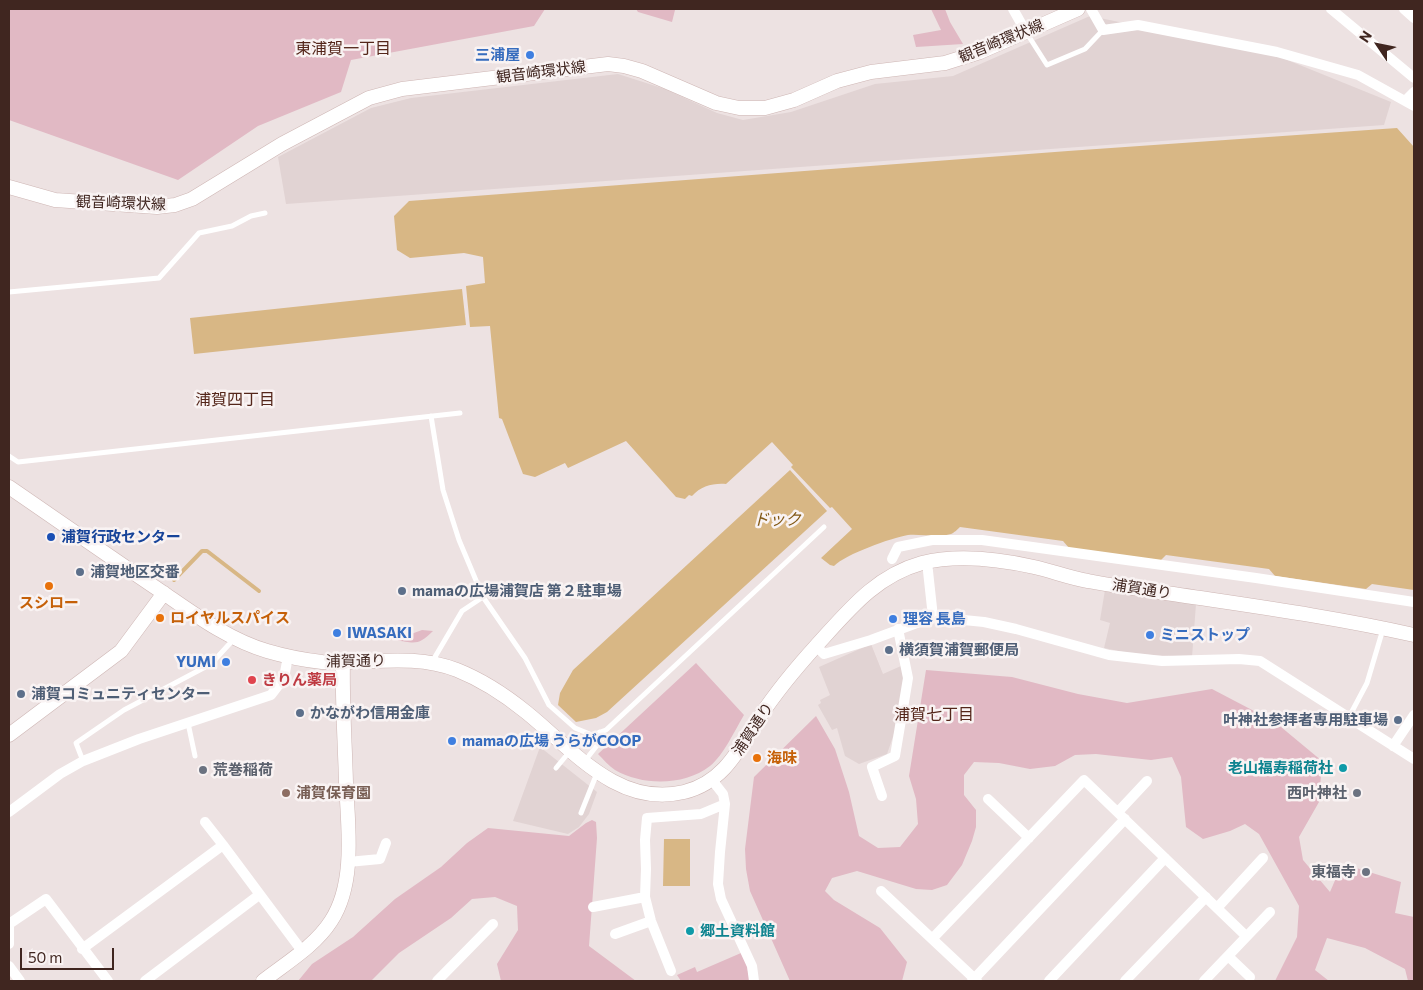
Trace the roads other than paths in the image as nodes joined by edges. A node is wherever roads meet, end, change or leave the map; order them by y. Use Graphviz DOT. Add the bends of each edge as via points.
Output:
graph roads {
  1 [pos="1013,9"];
  2 [pos="1078,9"];
  3 [pos="1091,9"];
  4 [pos="1331,9"];
  5 [pos="1404,9"];
  6 [pos="1414,18"];
  7 [pos="1103,30"];
  8 [pos="1026,32"];
  9 [pos="1414,78"];
  10 [pos="1414,92"];
  11 [pos="1410,104"];
  12 [pos="9,188"];
  13 [pos="265,213"];
  14 [pos="9,292"];
  15 [pos="460,413"];
  16 [pos="431,416"];
  17 [pos="9,456"];
  18 [pos="9,487"];
  19 [pos="824,527"];
  20 [pos="892,559"];
  21 [pos="927,562"];
  22 [pos="164,593"];
  23 [pos="483,597"];
  24 [pos="1414,602"];
  25 [pos="933,617"];
  26 [pos="1383,628"];
  27 [pos="898,629"];
  28 [pos="1414,636"];
  29 [pos="235,637"];
  30 [pos="816,646"];
  31 [pos="288,656"];
  32 [pos="343,661"];
  33 [pos="432,662"];
  34 [pos="1414,715"];
  35 [pos="1349,717"];
  36 [pos="188,723"];
  37 [pos="600,732"];
  38 [pos="9,735"];
  39 [pos="1394,746"];
  40 [pos="570,750"];
  41 [pos="196,756"];
  42 [pos="1414,759"];
  43 [pos="83,761"];
  44 [pos="584,762"];
  45 [pos="556,768"];
  46 [pos="598,773"];
  47 [pos="712,780"];
  48 [pos="1147,781"];
  49 [pos="882,796"];
  50 [pos="988,799"];
  51 [pos="725,804"];
  52 [pos="9,812"];
  53 [pos="581,813"];
  54 [pos="1121,816"];
  55 [pos="206,822"];
  56 [pos="1029,838"];
  57 [pos="386,843"];
  58 [pos="223,845"];
  59 [pos="1165,858"];
  60 [pos="1263,858"];
  61 [pos="348,862"];
  62 [pos="880,891"];
  63 [pos="259,895"];
  64 [pos="645,897"];
  65 [pos="1206,897"];
  66 [pos="593,907"];
  67 [pos="1217,908"];
  68 [pos="1270,912"];
  69 [pos="651,921"];
  70 [pos="493,924"];
  71 [pos="615,934"];
  72 [pos="1246,936"];
  73 [pos="932,939"];
  74 [pos="9,944"];
  75 [pos="82,949"];
  76 [pos="302,951"];
  77 [pos="1228,956"];
  78 [pos="9,966"];
  79 [pos="671,971"];
  80 [pos="1250,977"];
  81 [pos="443,979"];
  82 [pos="974,980"];
  83 [pos="20,981"];
  84 [pos="108,981"];
  85 [pos="145,981"];
  86 [pos="263,981"];
  87 [pos="754,981"];
  88 [pos="1049,981"];
  89 [pos="1126,981"];
  90 [pos="1204,981"];
  1 -- 8 [label="street"];
  2 -- 8 [label="main road, 観音崎環状線"];
  3 -- 7 [label="street"];
  4 -- 9 [label="street"];
  5 -- 6 [label="street"];
  7 -- 8 [label="lane" via="1085,50 1047,66"];
  7 -- 11 [label="street" via="1138,25 1277,52 1358,75"];
  8 -- 12 [label="main road, 観音崎環状線" via="945,63 871,72 765,108 739,108 716,103 642,71 608,64 402,89 369,98 282,144 192,199 176,205 138,207 55,200"];
  10 -- 11 [label="street"];
  13 -- 14 [label="lane" via="232,226 199,233 159,278"];
  15 -- 16 [label="lane"];
  16 -- 17 [label="lane" via="18,462"];
  16 -- 23 [label="lane" via="443,490 459,540"];
  18 -- 22 [label="main road, 浦賀通り"];
  19 -- 37 [label="lane" via="606,730"];
  20 -- 24 [label="street" via="898,547 932,540 982,540"];
  21 -- 25 [label="street"];
  21 -- 26 [label="main road, 浦賀通り" via="950,557 1022,565 1088,582"];
  21 -- 30 [label="main road, 浦賀通り" via="901,570 877,584"];
  22 -- 29 [label="main road, 浦賀通り"];
  22 -- 38 [label="main road" via="121,651"];
  23 -- 33 [label="lane" via="462,611"];
  23 -- 37 [label="lane" via="525,658 549,705 575,728 592,735"];
  25 -- 27 [label="street"];
  25 -- 35 [label="street" via="984,622 1109,655 1162,662 1260,661"];
  26 -- 28 [label="main road, 浦賀通り"];
  26 -- 35 [label="lane" via="1366,683"];
  27 -- 30 [label="street" via="824,654"];
  27 -- 49 [label="street" via="908,678 895,756 872,767"];
  29 -- 31 [label="main road, 浦賀通り"];
  29 -- 43 [label="lane" via="211,664 124,710 76,743"];
  30 -- 47 [label="main road, 浦賀通り" via="761,716 736,757"];
  31 -- 32 [label="main road, 浦賀通り" via="320,662"];
  31 -- 36 [label="street" via="284,678 271,694"];
  32 -- 33 [label="main road, 浦賀通り"];
  32 -- 61 [label="main road"];
  33 -- 40 [label="main road, 浦賀通り" via="456,669 509,698"];
  34 -- 39 [label="street"];
  35 -- 39 [label="street"];
  36 -- 41 [label="lane"];
  36 -- 43 [label="street"];
  37 -- 44 [label="lane" via="602,739"];
  39 -- 42 [label="street"];
  40 -- 44 [label="main road, 浦賀通り"];
  40 -- 45 [label="lane"];
  43 -- 52 [label="street"];
  44 -- 46 [label="main road, 浦賀通り"];
  46 -- 47 [label="main road, 浦賀通り" via="632,790 661,795 689,791"];
  46 -- 53 [label="lane"];
  47 -- 51 [label="street" via="723,794"];
  48 -- 54 [label="street"];
  50 -- 56 [label="street"];
  51 -- 64 [label="street" via="701,814 647,818"];
  51 -- 87 [label="street" via="718,884 721,899 752,966"];
  54 -- 56 [label="street" via="1084,780"];
  54 -- 59 [label="street"];
  54 -- 82 [label="street"];
  55 -- 58 [label="street"];
  56 -- 73 [label="street"];
  57 -- 61 [label="street" via="380,859"];
  58 -- 63 [label="street"];
  58 -- 75 [label="street"];
  59 -- 65 [label="street"];
  59 -- 88 [label="street"];
  60 -- 67 [label="street"];
  61 -- 76 [label="main road" via="338,908 330,922"];
  62 -- 73 [label="street"];
  63 -- 76 [label="street"];
  63 -- 85 [label="street"];
  64 -- 66 [label="street"];
  64 -- 69 [label="street"];
  65 -- 67 [label="street"];
  65 -- 89 [label="street"];
  67 -- 72 [label="street"];
  68 -- 72 [label="street"];
  69 -- 71 [label="street"];
  69 -- 79 [label="street"];
  70 -- 81 [label="street"];
  72 -- 77 [label="street"];
  73 -- 82 [label="street"];
  74 -- 75 [label="street" via="10,924 46,899"];
  75 -- 84 [label="street"];
  76 -- 86 [label="main road"];
  77 -- 80 [label="street"];
  77 -- 90 [label="street"];
  78 -- 83 [label="street"];
}
